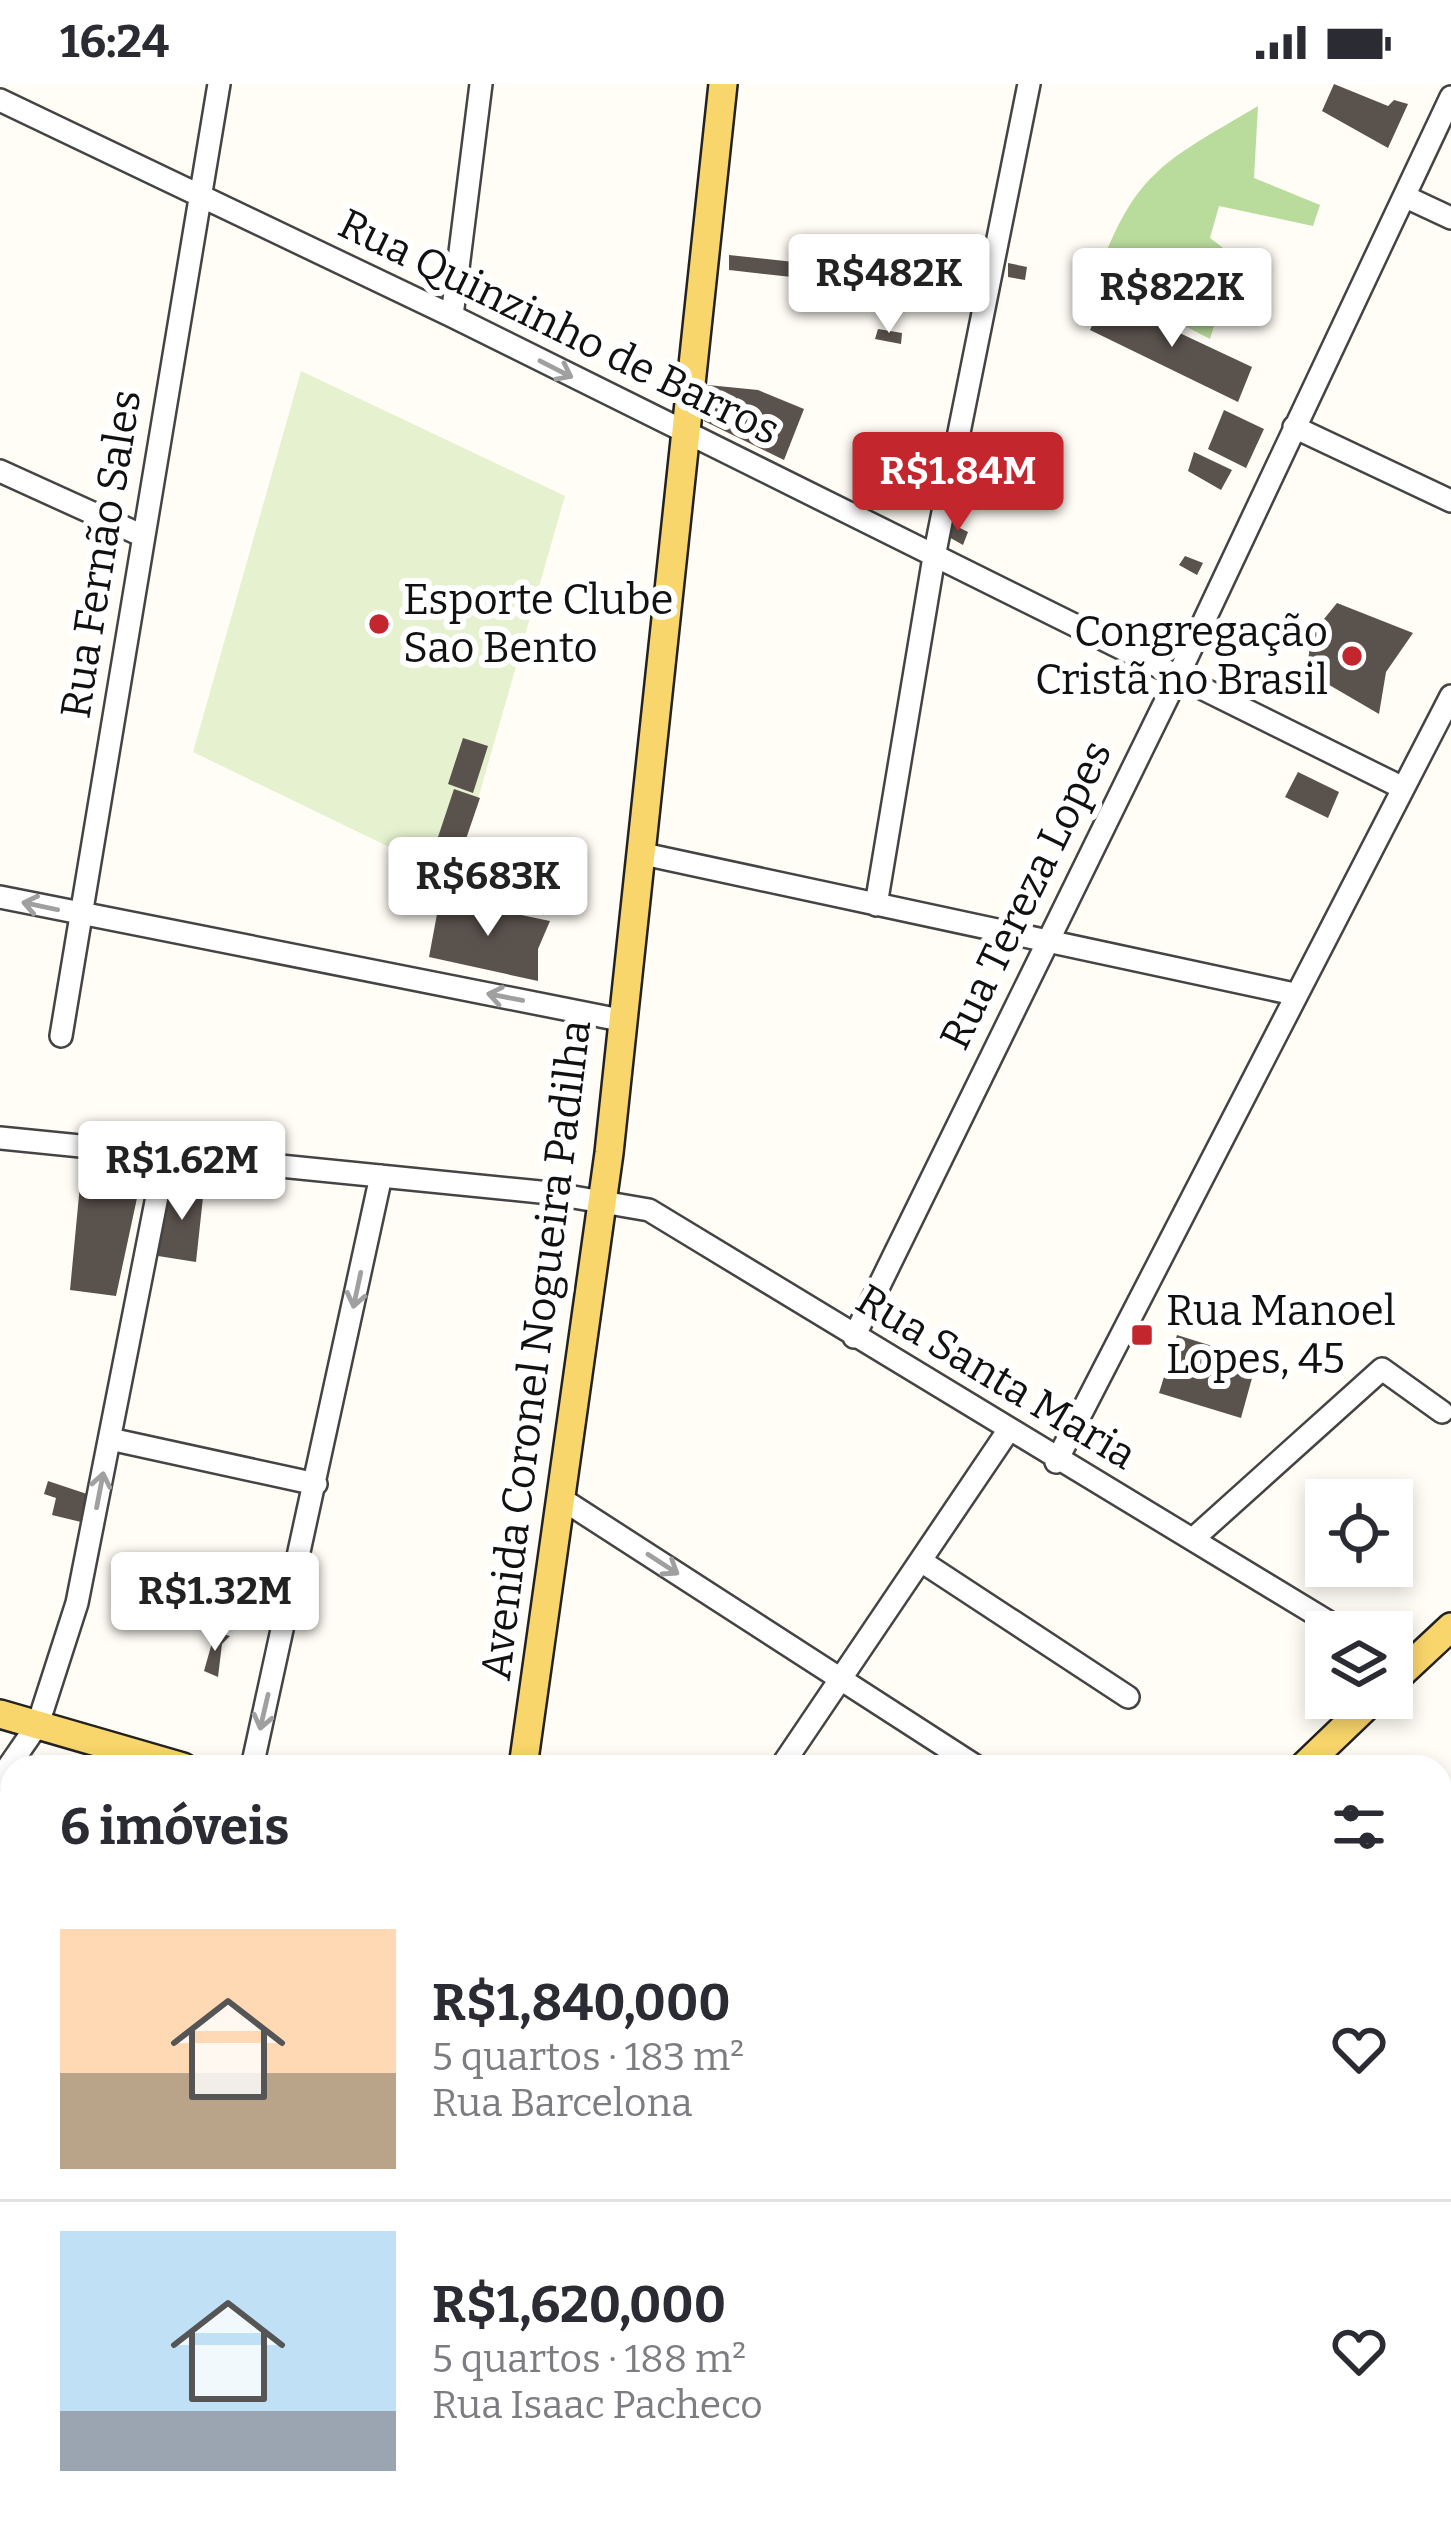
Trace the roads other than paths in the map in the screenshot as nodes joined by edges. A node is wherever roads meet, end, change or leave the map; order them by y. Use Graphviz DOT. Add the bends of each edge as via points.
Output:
graph roads {
  1 [pos="219,84"];
  2 [pos="481,84"];
  3 [pos="723,84"];
  4 [pos="1029,84"];
  5 [pos="1451,97"];
  6 [pos="0,100"];
  7 [pos="201,194"];
  8 [pos="1406,196"];
  9 [pos="1451,218"];
  10 [pos="452,316"];
  11 [pos="1294,427"];
  12 [pos="684,433"];
  13 [pos="0,471"];
  14 [pos="1451,501"];
  15 [pos="143,536"];
  16 [pos="934,557"];
  17 [pos="1178,676"];
  18 [pos="1451,696"];
  19 [pos="1403,788"];
  20 [pos="638,854"];
  21 [pos="0,897"];
  22 [pos="876,904"];
  23 [pos="84,915"];
  24 [pos="1046,941"];
  25 [pos="1294,994"];
  26 [pos="620,1020"];
  27 [pos="62,1036"];
  28 [pos="0,1138"];
  29 [pos="165,1156"];
  30 [pos="381,1176"];
  31 [pos="602,1200"];
  32 [pos="854,1336"];
  33 [pos="1442,1412"];
  34 [pos="1008,1431"];
  35 [pos="110,1439"];
  36 [pos="1056,1462"];
  37 [pos="316,1484"];
  38 [pos="565,1501"];
  39 [pos="1193,1540"];
  40 [pos="921,1561"];
  41 [pos="1310,1611"];
  42 [pos="1451,1627"];
  43 [pos="1413,1657"];
  44 [pos="841,1678"];
  45 [pos="1128,1696"];
  46 [pos="0,1714"];
  47 [pos="1353,1719"];
  48 [pos="38,1724"];
  49 [pos="17,1755"];
  50 [pos="143,1755"];
  51 [pos="255,1755"];
  52 [pos="525,1755"];
  53 [pos="789,1755"];
  54 [pos="959,1755"];
  55 [pos="1316,1755"];
  1 -- 7 [label="street, Rua Fernão Sales"];
  2 -- 10 [label="street"];
  3 -- 12 [label="main road, Avenida Coronel Nogueira Padilha"];
  4 -- 16 [label="street"];
  5 -- 8 [label="street, Rua Tereza Lopes"];
  6 -- 7 [label="street, Rua Quinzinho de Barros"];
  7 -- 10 [label="street, Rua Quinzinho de Barros"];
  7 -- 15 [label="street, Rua Fernão Sales"];
  8 -- 9 [label="street"];
  8 -- 11 [label="street, Rua Tereza Lopes"];
  10 -- 12 [label="street, Rua Quinzinho de Barros, one-way"];
  11 -- 14 [label="street"];
  11 -- 17 [label="street, Rua Tereza Lopes"];
  12 -- 16 [label="street, Rua Quinzinho de Barros"];
  12 -- 20 [label="main road, Avenida Coronel Nogueira Padilha"];
  13 -- 15 [label="street"];
  15 -- 23 [label="street, Rua Fernão Sales"];
  16 -- 17 [label="street, Rua Quinzinho de Barros"];
  16 -- 22 [label="street"];
  17 -- 19 [label="street, Rua Quinzinho de Barros"];
  17 -- 24 [label="street, Rua Tereza Lopes"];
  18 -- 19 [label="street"];
  19 -- 25 [label="street"];
  20 -- 22 [label="street"];
  20 -- 26 [label="main road, Avenida Coronel Nogueira Padilha"];
  23 -- 21 [label="street, one-way"];
  22 -- 24 [label="street"];
  26 -- 23 [label="street, one-way"];
  23 -- 27 [label="street, Rua Fernão Sales"];
  24 -- 25 [label="street"];
  24 -- 32 [label="street, Rua Tereza Lopes"];
  25 -- 36 [label="street"];
  26 -- 31 [label="main road, Avenida Coronel Nogueira Padilha"];
  28 -- 29 [label="street, Rua Santa Maria"];
  29 -- 30 [label="street, Rua Santa Maria"];
  29 -- 35 [label="street"];
  30 -- 31 [label="street, Rua Santa Maria"];
  30 -- 37 [label="street, one-way"];
  31 -- 32 [label="street, Rua Santa Maria" via="649,1210"];
  31 -- 38 [label="main road, Avenida Coronel Nogueira Padilha"];
  32 -- 34 [label="street, Rua Santa Maria"];
  33 -- 39 [label="street" via="1382,1369"];
  34 -- 36 [label="street, Rua Santa Maria"];
  34 -- 40 [label="street"];
  35 -- 37 [label="street"];
  48 -- 35 [label="street, one-way" via="77,1603"];
  36 -- 39 [label="street, Rua Santa Maria"];
  37 -- 51 [label="street, one-way"];
  38 -- 44 [label="street, one-way"];
  38 -- 52 [label="main road, Avenida Coronel Nogueira Padilha"];
  39 -- 41 [label="street, Rua Santa Maria"];
  40 -- 44 [label="street"];
  40 -- 45 [label="street"];
  42 -- 43 [label="main road"];
  44 -- 53 [label="street"];
  44 -- 54 [label="street"];
  46 -- 48 [label="main road"];
  47 -- 55 [label="main road"];
  48 -- 49 [label="street"];
  48 -- 50 [label="main road"];
}
